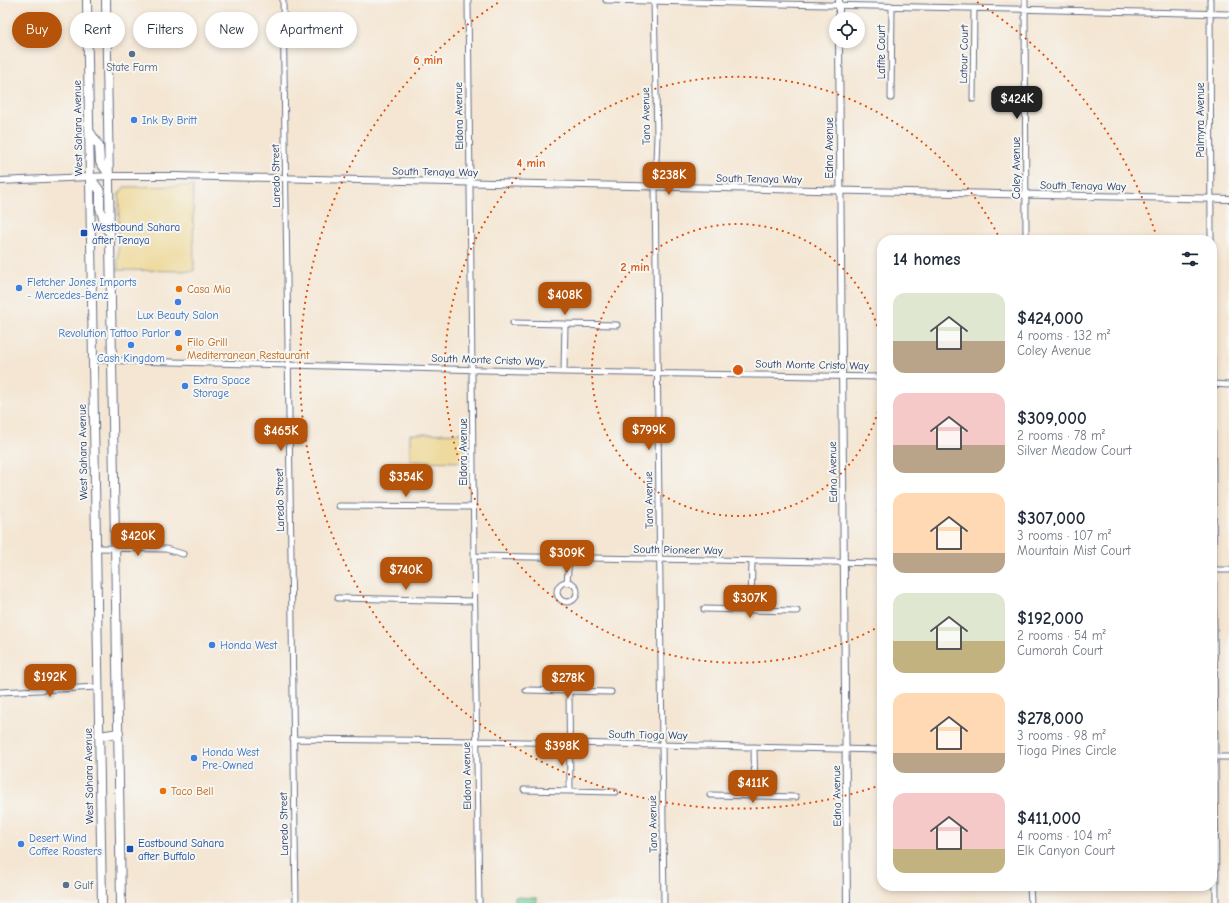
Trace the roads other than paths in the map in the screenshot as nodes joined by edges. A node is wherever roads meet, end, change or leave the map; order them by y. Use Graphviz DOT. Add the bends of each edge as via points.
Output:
graph roads {
  1 [pos="87,0"];
  2 [pos="106,0"];
  3 [pos="283,0"];
  4 [pos="468,0"];
  5 [pos="606,0"];
  6 [pos="654,0"];
  7 [pos="932,0"];
  8 [pos="1025,0"];
  9 [pos="1210,0"];
  10 [pos="839,2"];
  11 [pos="892,6"];
  12 [pos="932,7"];
  13 [pos="974,8"];
  14 [pos="1025,9"];
  15 [pos="1210,13"];
  16 [pos="1229,14"];
  17 [pos="839,48"];
  18 [pos="891,98"];
  19 [pos="973,99"];
  20 [pos="89,132"];
  21 [pos="90,176"];
  22 [pos="110,176"];
  23 [pos="286,179"];
  24 [pos="0,181"];
  25 [pos="470,183"];
  26 [pos="655,187"];
  27 [pos="840,191"];
  28 [pos="1026,195"];
  29 [pos="1211,199"];
  30 [pos="1229,199"];
  31 [pos="1026,235"];
  32 [pos="1211,235"];
  33 [pos="110,241"];
  34 [pos="513,323"];
  35 [pos="565,324"];
  36 [pos="617,325"];
  37 [pos="93,360"];
  38 [pos="113,361"];
  39 [pos="288,365"];
  40 [pos="472,369"];
  41 [pos="564,372"];
  42 [pos="657,373"];
  43 [pos="842,376"];
  44 [pos="877,377"];
  45 [pos="1217,384"];
  46 [pos="1229,384"];
  47 [pos="339,506"];
  48 [pos="473,507"];
  49 [pos="96,548"];
  50 [pos="115,548"];
  51 [pos="183,554"];
  52 [pos="474,556"];
  53 [pos="569,558"];
  54 [pos="659,559"];
  55 [pos="752,561"];
  56 [pos="844,563"];
  57 [pos="877,564"];
  58 [pos="1217,570"];
  59 [pos="1229,570"];
  60 [pos="567,582"];
  61 [pos="338,598"];
  62 [pos="474,601"];
  63 [pos="704,609"];
  64 [pos="751,610"];
  65 [pos="797,612"];
  66 [pos="98,687"];
  67 [pos="526,690"];
  68 [pos="569,691"];
  69 [pos="0,692"];
  70 [pos="611,692"];
  71 [pos="119,733"];
  72 [pos="99,736"];
  73 [pos="293,739"];
  74 [pos="477,741"];
  75 [pos="570,743"];
  76 [pos="661,745"];
  77 [pos="754,747"];
  78 [pos="846,750"];
  79 [pos="877,750"];
  80 [pos="1217,757"];
  81 [pos="1229,757"];
  82 [pos="524,790"];
  83 [pos="570,791"];
  84 [pos="615,792"];
  85 [pos="710,795"];
  86 [pos="755,796"];
  87 [pos="796,797"];
  88 [pos="1030,891"];
  89 [pos="1216,891"];
  90 [pos="102,903"];
  91 [pos="121,903"];
  92 [pos="296,903"];
  93 [pos="479,903"];
  94 [pos="664,903"];
  95 [pos="847,903"];
  96 [pos="1031,903"];
  97 [pos="1216,903"];
  1 -- 20 [label="main road, West Sahara Avenue"];
  2 -- 22 [label="main road"];
  3 -- 23 [label="street, Laredo Street"];
  4 -- 25 [label="street, Eldora Avenue"];
  5 -- 6 [label="street"];
  6 -- 10 [label="street"];
  6 -- 26 [label="street, Tara Avenue" via="657,136"];
  7 -- 12 [label="street"];
  8 -- 14 [label="street, Coley Avenue"];
  9 -- 15 [label="street, Palmyra Avenue"];
  10 -- 11 [label="street"];
  11 -- 12 [label="street"];
  11 -- 18 [label="street, Lafite Court"];
  12 -- 13 [label="street"];
  13 -- 14 [label="street"];
  13 -- 19 [label="street, Latour Court"];
  14 -- 15 [label="street"];
  14 -- 28 [label="street, Coley Avenue"];
  15 -- 16 [label="street"];
  15 -- 29 [label="street, Palmyra Avenue"];
  17 -- 27 [label="street, Edna Avenue"];
  20 -- 21 [label="main road, West Sahara Avenue"];
  20 -- 22 [label="main road" via="99,146 100,162"];
  21 -- 22 [label="street, South Tenaya Way"];
  21 -- 24 [label="street, South Tenaya Way"];
  21 -- 33 [label="main road" via="100,191 100,208"];
  21 -- 37 [label="main road, West Sahara Avenue"];
  22 -- 23 [label="street, South Tenaya Way"];
  22 -- 33 [label="main road"];
  23 -- 25 [label="street, South Tenaya Way"];
  23 -- 39 [label="street, Laredo Street"];
  25 -- 26 [label="street, South Tenaya Way"];
  25 -- 40 [label="street, Eldora Avenue"];
  26 -- 27 [label="street, South Tenaya Way"];
  26 -- 42 [label="street, Tara Avenue"];
  27 -- 28 [label="street, South Tenaya Way"];
  27 -- 43 [label="street, Edna Avenue"];
  28 -- 29 [label="street, South Tenaya Way"];
  28 -- 31 [label="street, Coley Avenue"];
  29 -- 30 [label="street, South Tenaya Way"];
  29 -- 32 [label="street, Palmyra Avenue"];
  33 -- 38 [label="main road"];
  34 -- 35 [label="street"];
  35 -- 36 [label="street"];
  35 -- 41 [label="street"];
  37 -- 38 [label="street, South Monte Cristo Way"];
  37 -- 49 [label="main road, West Sahara Avenue"];
  38 -- 39 [label="street, South Monte Cristo Way"];
  38 -- 50 [label="main road"];
  39 -- 40 [label="street, South Monte Cristo Way"];
  39 -- 73 [label="street, Laredo Street"];
  40 -- 41 [label="street, South Monte Cristo Way"];
  40 -- 48 [label="street, Eldora Avenue"];
  41 -- 42 [label="street, South Monte Cristo Way"];
  42 -- 43 [label="street, South Monte Cristo Way"];
  42 -- 54 [label="street, Tara Avenue"];
  43 -- 44 [label="street, South Monte Cristo Way"];
  43 -- 56 [label="street, Edna Avenue"];
  45 -- 46 [label="street"];
  47 -- 48 [label="street"];
  48 -- 52 [label="street, Eldora Avenue"];
  49 -- 50 [label="street"];
  49 -- 66 [label="main road, West Sahara Avenue"];
  50 -- 51 [label="street" via="166,549"];
  50 -- 71 [label="main road"];
  52 -- 53 [label="street, South Pioneer Way"];
  52 -- 62 [label="street, Eldora Avenue"];
  53 -- 54 [label="street, South Pioneer Way"];
  53 -- 60 [label="street"];
  54 -- 55 [label="street, South Pioneer Way"];
  54 -- 76 [label="street, Tara Avenue"];
  55 -- 56 [label="street, South Pioneer Way"];
  55 -- 64 [label="street"];
  56 -- 57 [label="street, South Pioneer Way"];
  56 -- 78 [label="street, Edna Avenue"];
  58 -- 59 [label="street"];
  61 -- 62 [label="street"];
  62 -- 74 [label="street, Eldora Avenue"];
  63 -- 64 [label="street"];
  64 -- 65 [label="street"];
  66 -- 69 [label="street"];
  66 -- 72 [label="main road, West Sahara Avenue"];
  67 -- 68 [label="street"];
  68 -- 70 [label="street"];
  68 -- 75 [label="street"];
  71 -- 72 [label="main road"];
  71 -- 91 [label="main road"];
  72 -- 90 [label="main road, West Sahara Avenue"];
  73 -- 74 [label="street, South Tioga Way"];
  73 -- 92 [label="street, Laredo Street"];
  74 -- 75 [label="street, South Tioga Way"];
  74 -- 93 [label="street, Eldora Avenue"];
  75 -- 76 [label="street, South Tioga Way"];
  75 -- 83 [label="street"];
  76 -- 77 [label="street, South Tioga Way"];
  76 -- 94 [label="street, Tara Avenue"];
  77 -- 78 [label="street, South Tioga Way"];
  77 -- 86 [label="street"];
  78 -- 79 [label="street, South Tioga Way"];
  78 -- 95 [label="street, Edna Avenue"];
  80 -- 81 [label="street"];
  82 -- 83 [label="street"];
  83 -- 84 [label="street"];
  85 -- 86 [label="street"];
  86 -- 87 [label="street"];
  88 -- 96 [label="street"];
  89 -- 97 [label="street"];
}
